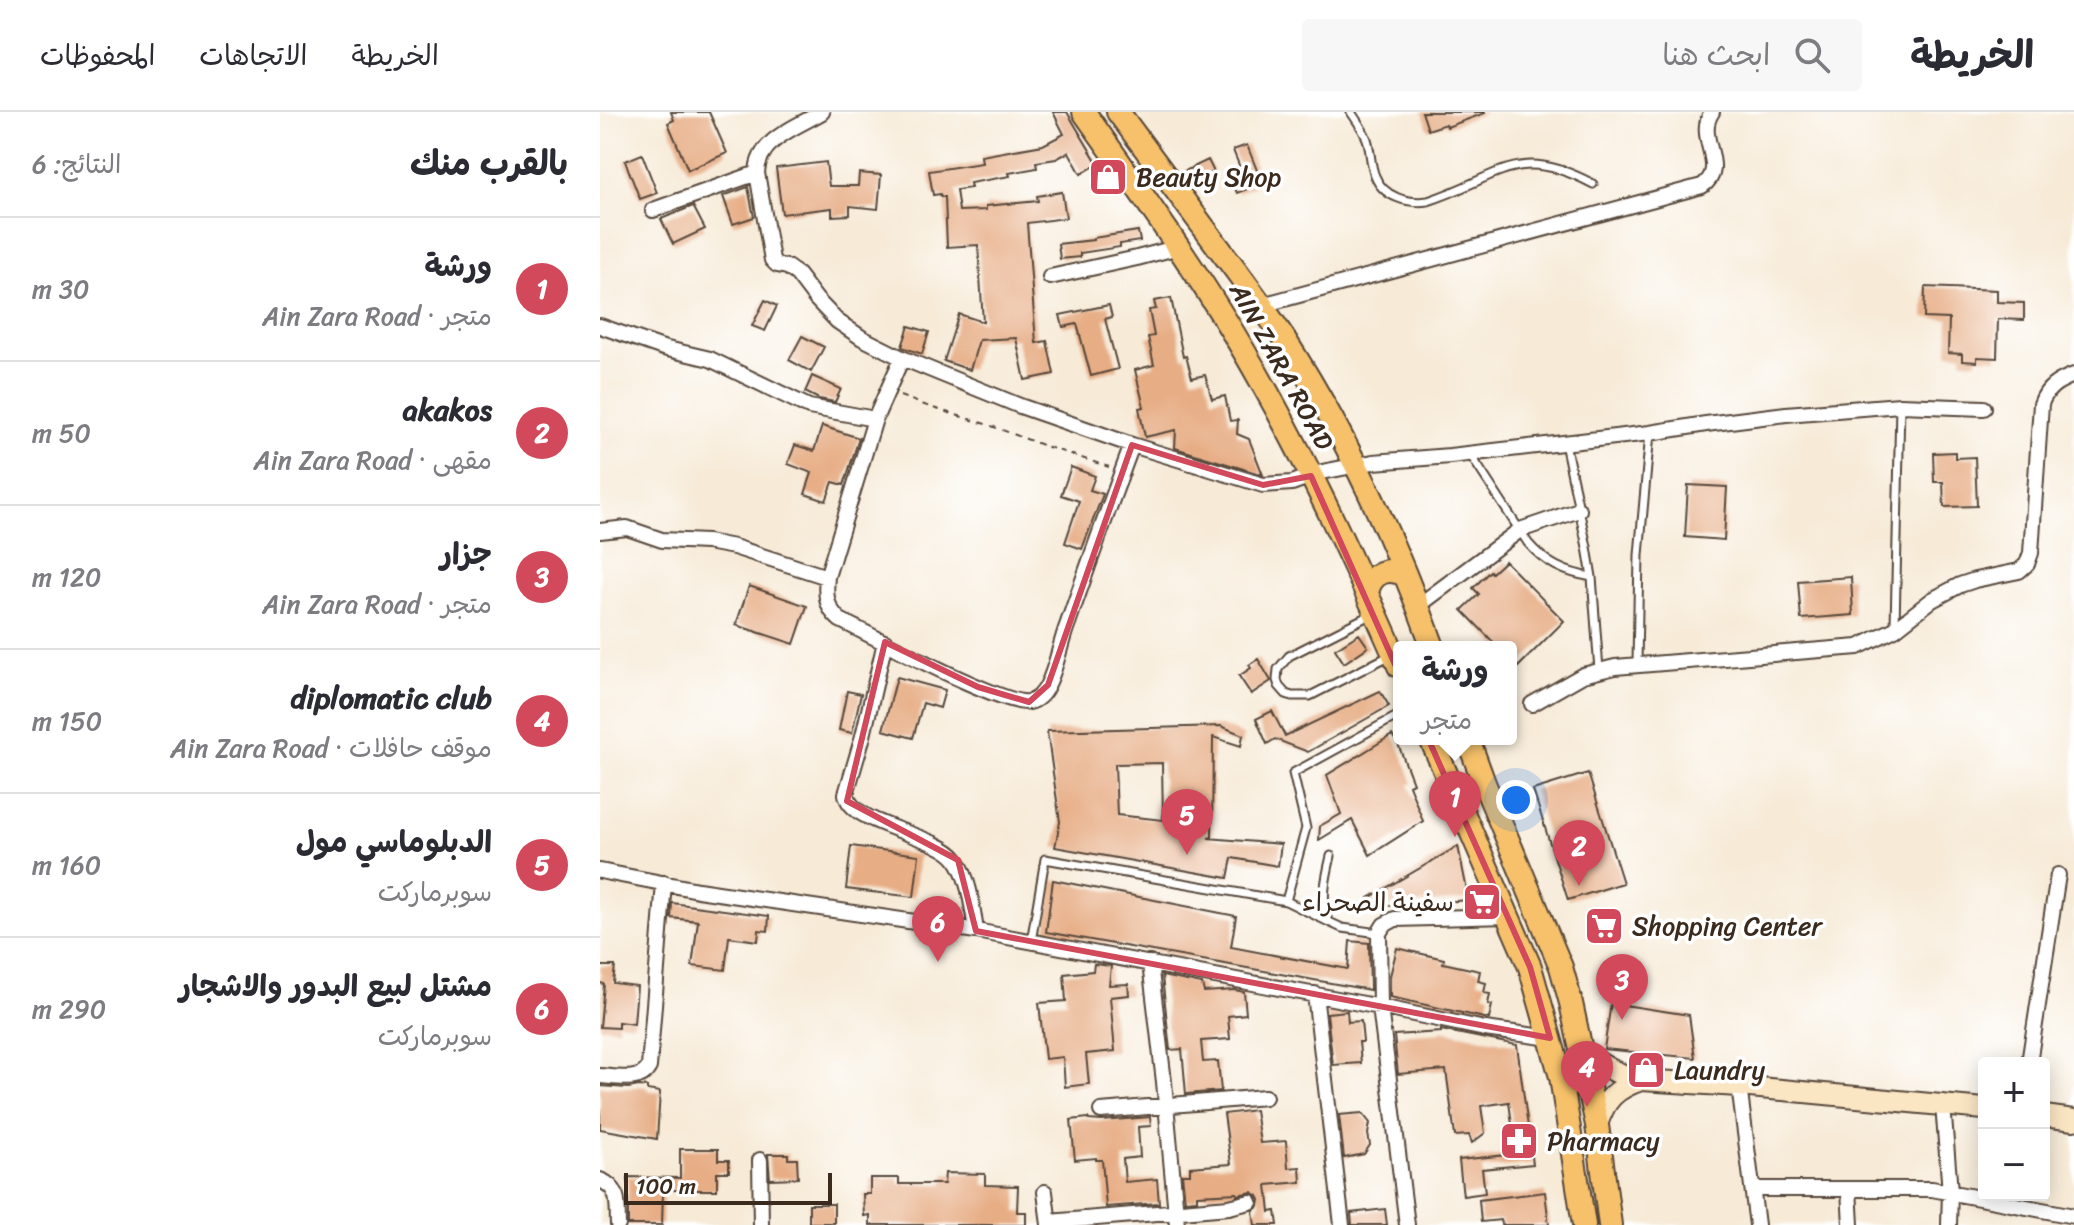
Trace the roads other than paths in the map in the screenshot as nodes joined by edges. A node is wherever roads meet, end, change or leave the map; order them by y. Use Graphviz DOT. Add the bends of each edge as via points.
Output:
graph roads {
  1 [pos="822,112"];
  2 [pos="1084,112"];
  3 [pos="1118,112"];
  4 [pos="1351,112"];
  5 [pos="1712,112"];
  6 [pos="757,173"];
  7 [pos="1593,184"];
  8 [pos="653,210"];
  9 [pos="1179,247"];
  10 [pos="1050,277"];
  11 [pos="1262,305"];
  12 [pos="600,326"];
  13 [pos="902,358"];
  14 [pos="2074,375"];
  15 [pos="1900,405"];
  16 [pos="1984,408"];
  17 [pos="875,419"];
  18 [pos="1650,433"];
  19 [pos="1565,443"];
  20 [pos="1132,445"];
  21 [pos="1470,454"];
  22 [pos="1356,465"];
  23 [pos="1311,476"];
  24 [pos="1579,510"];
  25 [pos="1520,530"];
  26 [pos="600,531"];
  27 [pos="1405,575"];
  28 [pos="827,577"];
  29 [pos="1592,577"];
  30 [pos="1371,602"];
  31 [pos="1418,606"];
  32 [pos="1895,629"];
  33 [pos="1431,641"];
  34 [pos="885,642"];
  35 [pos="1393,653"];
  36 [pos="1393,661"];
  37 [pos="1637,664"];
  38 [pos="1599,670"];
  39 [pos="1532,704"];
  40 [pos="1393,718"];
  41 [pos="1434,745"];
  42 [pos="1470,745"];
  43 [pos="1331,856"];
  44 [pos="600,871"];
  45 [pos="2058,875"];
  46 [pos="664,883"];
  47 [pos="1286,901"];
  48 [pos="1508,916"];
  49 [pos="1329,922"];
  50 [pos="976,931"];
  51 [pos="1379,933"];
  52 [pos="1031,942"];
  53 [pos="1150,963"];
  54 [pos="1315,994"];
  55 [pos="1380,1007"];
  56 [pos="1550,1038"];
  57 [pos="1581,1049"];
  58 [pos="2030,1057"];
  59 [pos="600,1076"];
  60 [pos="1641,1080"];
  61 [pos="1739,1086"];
  62 [pos="1265,1097"];
  63 [pos="1943,1105"];
  64 [pos="1167,1106"];
  65 [pos="1978,1108"];
  66 [pos="1101,1111"];
  67 [pos="2050,1117"];
  68 [pos="2074,1120"];
  69 [pos="1597,1125"];
  70 [pos="760,1160"];
  71 [pos="600,1180"];
  72 [pos="1753,1189"];
  73 [pos="1849,1189"];
  74 [pos="1045,1192"];
  75 [pos="1950,1192"];
  76 [pos="1250,1202"];
  77 [pos="2074,1216"];
  78 [pos="1176,1218"];
  79 [pos="2043,1218"];
  80 [pos="1049,1224"];
  81 [pos="618,1225"];
  82 [pos="761,1225"];
  83 [pos="1342,1225"];
  84 [pos="1407,1225"];
  85 [pos="1584,1225"];
  86 [pos="1610,1225"];
  87 [pos="1757,1225"];
  88 [pos="1851,1225"];
  89 [pos="1949,1225"];
  1 -- 6 [label="street" via="767,146"];
  2 -- 9 [label="main road, AIN ZARA ROAD"];
  3 -- 11 [label="main road, AIN ZARA ROAD"];
  4 -- 7 [label="lane" via="1368,141 1375,176 1401,199 1428,201 1523,165 1561,169"];
  5 -- 11 [label="street" via="1706,129 1713,172 1702,186"];
  6 -- 8 [label="street"];
  6 -- 13 [label="street" via="772,260 797,274 849,330"];
  9 -- 10 [label="street"];
  9 -- 23 [label="main road, AIN ZARA ROAD" via="1262,382"];
  11 -- 22 [label="main road, AIN ZARA ROAD"];
  12 -- 17 [label="street" via="710,359 809,407"];
  13 -- 17 [label="street"];
  13 -- 20 [label="street"];
  14 -- 32 [label="street" via="2054,384 2041,404 2027,564 2014,573 1945,592"];
  15 -- 16 [label="street"];
  15 -- 18 [label="street"];
  15 -- 32 [label="lane"];
  17 -- 28 [label="street"];
  18 -- 19 [label="street"];
  18 -- 37 [label="lane" via="1639,555"];
  19 -- 21 [label="street"];
  19 -- 24 [label="lane"];
  20 -- 23 [label="street" via="1263,485"];
  20 -- 34 [label="street" via="1039,698 1015,701"];
  21 -- 22 [label="street"];
  21 -- 25 [label="lane"];
  22 -- 23 [label="street"];
  22 -- 27 [label="main road, AIN ZARA ROAD"];
  23 -- 30 [label="main road, AIN ZARA ROAD"];
  24 -- 25 [label="street"];
  24 -- 29 [label="lane"];
  25 -- 29 [label="lane" via="1549,563"];
  25 -- 31 [label="street"];
  26 -- 28 [label="street" via="627,528 662,540 734,547"];
  27 -- 30 [label="main road" via="1381,572 1371,580"];
  27 -- 31 [label="main road, AIN ZARA ROAD"];
  28 -- 34 [label="street" via="825,592 832,613"];
  29 -- 38 [label="lane"];
  30 -- 35 [label="main road, AIN ZARA ROAD"];
  30 -- 36 [label="lane" via="1289,656 1278,669 1279,686 1292,696 1310,696"];
  31 -- 33 [label="main road, AIN ZARA ROAD"];
  32 -- 37 [label="street" via="1845,649"];
  34 -- 50 [label="street" via="847,801 857,811 958,860"];
  37 -- 38 [label="street"];
  38 -- 39 [label="street"];
  40 -- 47 [label="lane" via="1293,773 1306,828"];
  41 -- 48 [label="main road"];
  42 -- 57 [label="main road" via="1561,967"];
  43 -- 49 [label="lane" via="1325,901"];
  44 -- 46 [label="street"];
  45 -- 58 [label="street"];
  46 -- 50 [label="street"];
  46 -- 59 [label="street" via="649,1067 637,1077"];
  47 -- 49 [label="lane"];
  47 -- 52 [label="lane" via="1045,859"];
  48 -- 51 [label="street" via="1395,919"];
  48 -- 56 [label="main road" via="1530,967"];
  49 -- 51 [label="lane"];
  50 -- 52 [label="street"];
  51 -- 55 [label="street"];
  52 -- 53 [label="street"];
  53 -- 54 [label="street"];
  53 -- 64 [label="street"];
  54 -- 55 [label="street"];
  54 -- 83 [label="street"];
  55 -- 56 [label="street"];
  55 -- 84 [label="street"];
  56 -- 85 [label="main road"];
  57 -- 60 [label="main road" via="1603,1066"];
  57 -- 69 [label="main road"];
  60 -- 61 [label="main road"];
  60 -- 69 [label="main road" via="1611,1096"];
  61 -- 63 [label="main road"];
  61 -- 72 [label="street"];
  62 -- 64 [label="street"];
  63 -- 65 [label="main road"];
  63 -- 75 [label="street"];
  64 -- 66 [label="street"];
  64 -- 78 [label="street"];
  67 -- 68 [label="main road"];
  69 -- 86 [label="main road"];
  70 -- 82 [label="street"];
  71 -- 81 [label="street" via="614,1189"];
  72 -- 73 [label="street"];
  72 -- 87 [label="street"];
  73 -- 75 [label="street"];
  73 -- 88 [label="street"];
  74 -- 80 [label="street"];
  75 -- 79 [label="street"];
  75 -- 89 [label="street"];
  76 -- 78 [label="street"];
  77 -- 79 [label="street"];
  78 -- 80 [label="street"];
}
